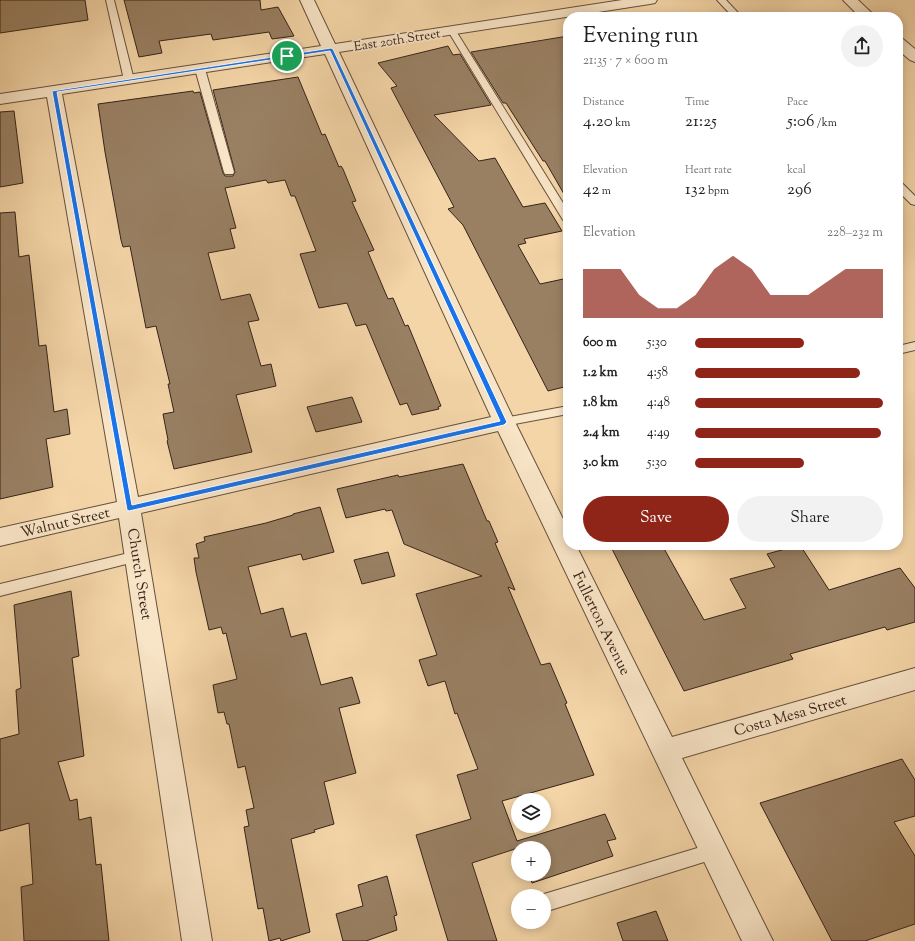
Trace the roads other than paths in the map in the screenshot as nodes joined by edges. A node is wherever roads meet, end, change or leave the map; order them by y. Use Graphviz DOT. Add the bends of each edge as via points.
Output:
graph roads {
  1 [pos="110,0"];
  2 [pos="307,0"];
  3 [pos="650,0"];
  4 [pos="721,0"];
  5 [pos="850,0"];
  6 [pos="596,12"];
  7 [pos="733,12"];
  8 [pos="863,12"];
  9 [pos="563,17"];
  10 [pos="452,31"];
  11 [pos="903,46"];
  12 [pos="331,49"];
  13 [pos="915,57"];
  14 [pos="200,69"];
  15 [pos="129,80"];
  16 [pos="54,91"];
  17 [pos="0,99"];
  18 [pos="229,172"];
  19 [pos="903,190"];
  20 [pos="915,202"];
  21 [pos="563,212"];
  22 [pos="915,346"];
  23 [pos="903,349"];
  24 [pos="563,411"];
  25 [pos="504,422"];
  26 [pos="129,508"];
  27 [pos="0,537"];
  28 [pos="563,543"];
  29 [pos="567,550"];
  30 [pos="137,556"];
  31 [pos="0,590"];
  32 [pos="915,679"];
  33 [pos="665,751"];
  34 [pos="714,851"];
  35 [pos="551,901"];
  36 [pos="197,941"];
  37 [pos="758,941"];
  1 -- 15 [label="lane"];
  2 -- 12 [label="street, Fullerton Avenue"];
  3 -- 6 [label="street, East 20th Street"];
  4 -- 7 [label="lane"];
  5 -- 8 [label="street"];
  9 -- 10 [label="street, East 20th Street"];
  10 -- 12 [label="street, East 20th Street"];
  10 -- 21 [label="lane"];
  11 -- 13 [label="street"];
  12 -- 14 [label="street, East 20th Street"];
  12 -- 25 [label="street, Fullerton Avenue"];
  14 -- 15 [label="street, East 20th Street"];
  14 -- 18 [label="lane"];
  15 -- 16 [label="street, East 20th Street"];
  16 -- 17 [label="street, East 20th Street"];
  16 -- 26 [label="street, Church Street"];
  19 -- 20 [label="lane"];
  22 -- 23 [label="lane"];
  24 -- 25 [label="lane"];
  25 -- 26 [label="street, Walnut Street"];
  25 -- 28 [label="street, Fullerton Avenue"];
  26 -- 27 [label="street, Walnut Street"];
  26 -- 30 [label="street, Church Street"];
  29 -- 33 [label="street, Fullerton Avenue"];
  30 -- 31 [label="lane"];
  30 -- 36 [label="street, Church Street"];
  32 -- 33 [label="street, Costa Mesa Street"];
  33 -- 34 [label="street, Fullerton Avenue"];
  34 -- 35 [label="lane"];
  34 -- 37 [label="street, Fullerton Avenue"];
}
